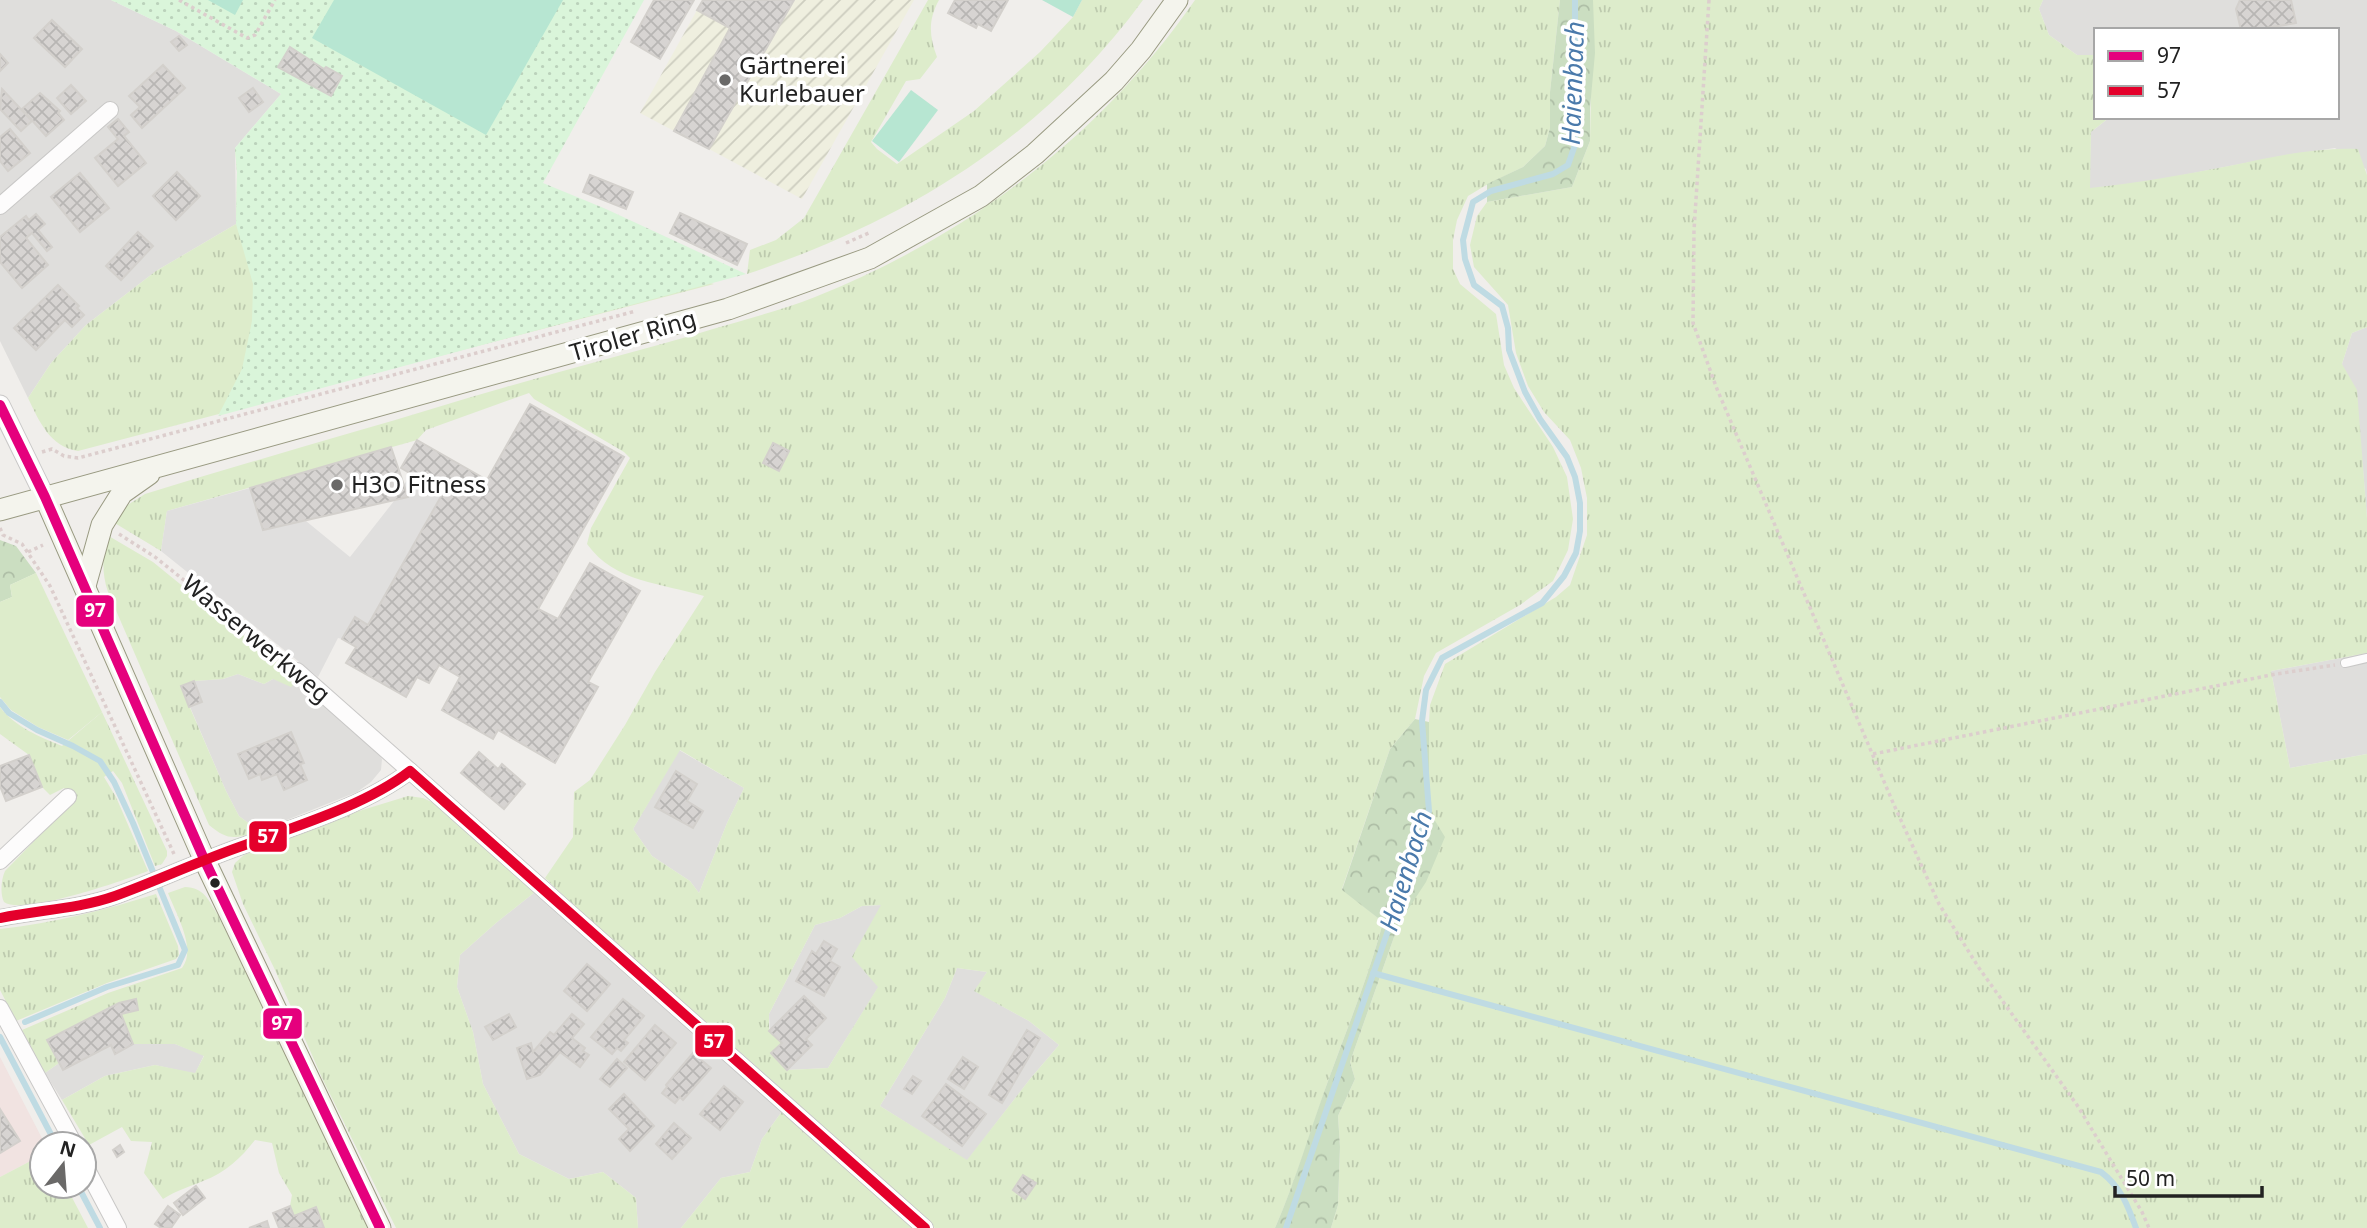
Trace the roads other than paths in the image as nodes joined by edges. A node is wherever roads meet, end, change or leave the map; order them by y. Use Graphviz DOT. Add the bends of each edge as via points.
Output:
graph roads {
  1 [pos="1178,0"];
  2 [pos="110,110"];
  3 [pos="0,206"];
  4 [pos="0,405"];
  5 [pos="159,467"];
  6 [pos="45,497"];
  7 [pos="0,510"];
  8 [pos="85,586"];
  9 [pos="2367,658"];
  10 [pos="2344,663"];
  11 [pos="298,671"];
  12 [pos="410,771"];
  13 [pos="68,797"];
  14 [pos="204,859"];
  15 [pos="0,861"];
  16 [pos="0,918"];
  17 [pos="0,1008"];
  18 [pos="66,1130"];
  19 [pos="98,1190"];
  20 [pos="118,1228"];
  21 [pos="380,1228"];
  22 [pos="925,1228"];
  1 -- 5 [label="main road, Tiroler Ring" via="1114,81 1035,154 981,196 870,258 716,313"];
  2 -- 3 [label="street"];
  4 -- 6 [label="street"];
  5 -- 6 [label="main road, Tiroler Ring"];
  5 -- 8 [label="main road" via="122,493 102,526"];
  6 -- 7 [label="main road, Tiroler Ring"];
  6 -- 8 [label="main road"];
  8 -- 14 [label="main road"];
  9 -- 10 [label="lane"];
  11 -- 12 [label="street, Wasserwerkweg"];
  12 -- 14 [label="street" via="364,799"];
  12 -- 22 [label="street, Wasserwerkweg"];
  13 -- 15 [label="street"];
  14 -- 16 [label="street" via="114,896"];
  14 -- 21 [label="main road"];
  17 -- 18 [label="street"];
  19 -- 20 [label="street"];
}
